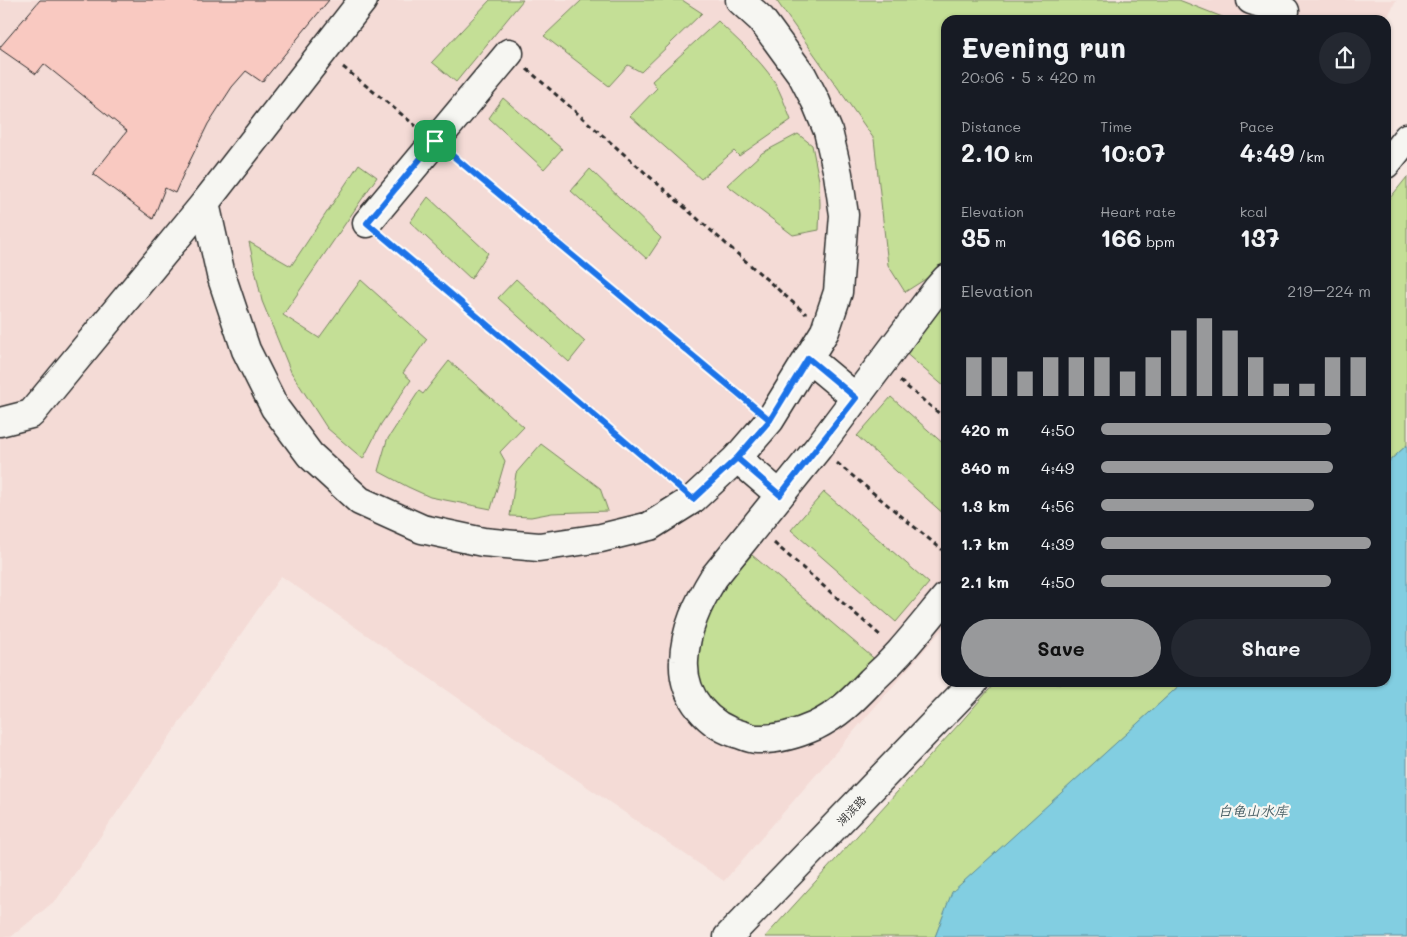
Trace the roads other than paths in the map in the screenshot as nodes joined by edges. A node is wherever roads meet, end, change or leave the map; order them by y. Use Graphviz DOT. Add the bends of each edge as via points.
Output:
graph roads {
  1 [pos="363,0"];
  2 [pos="740,0"];
  3 [pos="1251,0"];
  4 [pos="1285,11"];
  5 [pos="509,53"];
  6 [pos="1407,138"];
  7 [pos="1391,158"];
  8 [pos="205,203"];
  9 [pos="367,223"];
  10 [pos="941,286"];
  11 [pos="808,358"];
  12 [pos="856,398"];
  13 [pos="0,422"];
  14 [pos="737,458"];
  15 [pos="780,495"];
  16 [pos="941,602"];
  17 [pos="969,687"];
  18 [pos="728,937"];
  1 -- 8 [label="street"];
  2 -- 11 [label="street" via="761,19 802,75 828,131 838,174 844,215 838,292 825,331"];
  3 -- 4 [label="street"];
  5 -- 9 [label="street"];
  6 -- 7 [label="street"];
  8 -- 13 [label="street" via="31,414"];
  8 -- 14 [label="street" via="220,275 246,350 275,408 310,455 360,501 422,529 483,542 539,546 601,538 650,526 693,499"];
  10 -- 12 [label="street"];
  11 -- 12 [label="street"];
  11 -- 14 [label="street" via="770,420"];
  12 -- 15 [label="street"];
  14 -- 15 [label="street"];
  15 -- 16 [label="street" via="714,577 690,623 683,663 685,678 703,713 716,724 756,739 793,735 830,719 900,652"];
  17 -- 18 [label="street, 湖滨路"];
}
